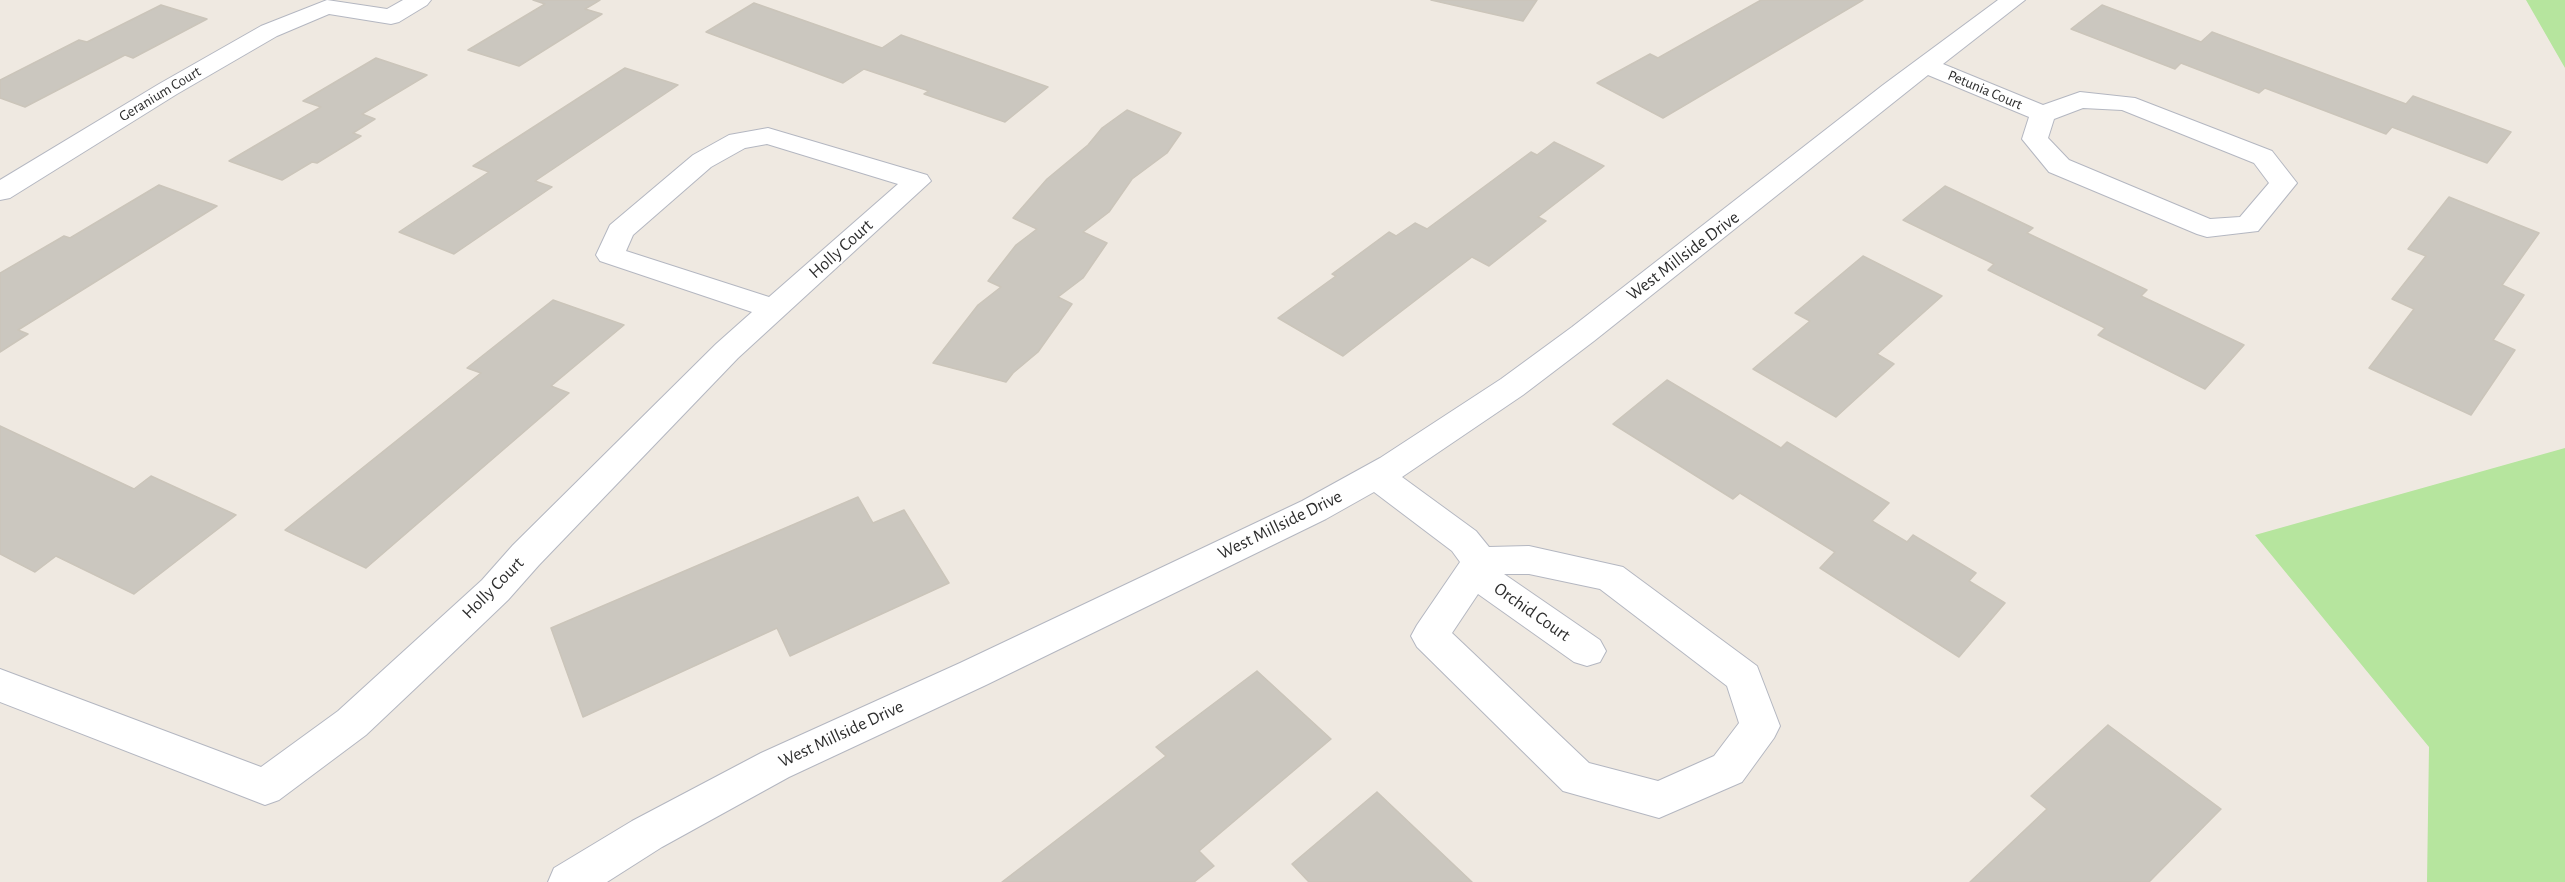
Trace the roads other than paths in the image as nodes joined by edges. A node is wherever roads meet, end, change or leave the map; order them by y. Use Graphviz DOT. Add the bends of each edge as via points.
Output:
graph roads {
  1 [pos="298,0"];
  2 [pos="418,0"];
  3 [pos="2013,0"];
  4 [pos="327,7"];
  5 [pos="1927,66"];
  6 [pos="2043,114"];
  7 [pos="0,192"];
  8 [pos="773,309"];
  9 [pos="1375,475"];
  10 [pos="1480,561"];
  11 [pos="1587,651"];
  12 [pos="0,685"];
  13 [pos="569,882"];
  1 -- 4 [label="street, Geranium Court"];
  2 -- 4 [label="street, Geranium Court" via="391,17"];
  3 -- 5 [label="street, West Millside Drive"];
  4 -- 7 [label="street, Geranium Court" via="244,44"];
  5 -- 6 [label="street, Petunia Court"];
  5 -- 9 [label="street, West Millside Drive" via="1512,387"];
  6 -- 6 [label="street" via="2080,99 2126,103 2264,157 2283,183 2248,225 2207,228 2059,166 2035,139"];
  8 -- 8 [label="street, Holly Court" via="917,181 768,136 738,141 702,161 620,231 610,255"];
  8 -- 12 [label="street, Holly Court" via="727,351 495,590 352,723 265,788"];
  9 -- 10 [label="street, Orchid Court" via="1464,541"];
  9 -- 13 [label="street, West Millside Drive" via="1314,510 775,765 647,834"];
  10 -- 10 [label="street" via="1529,560 1610,577 1743,677 1760,726 1728,769 1659,800 1577,778 1430,636"];
  10 -- 11 [label="street, Orchid Court" via="1490,583"];
}
